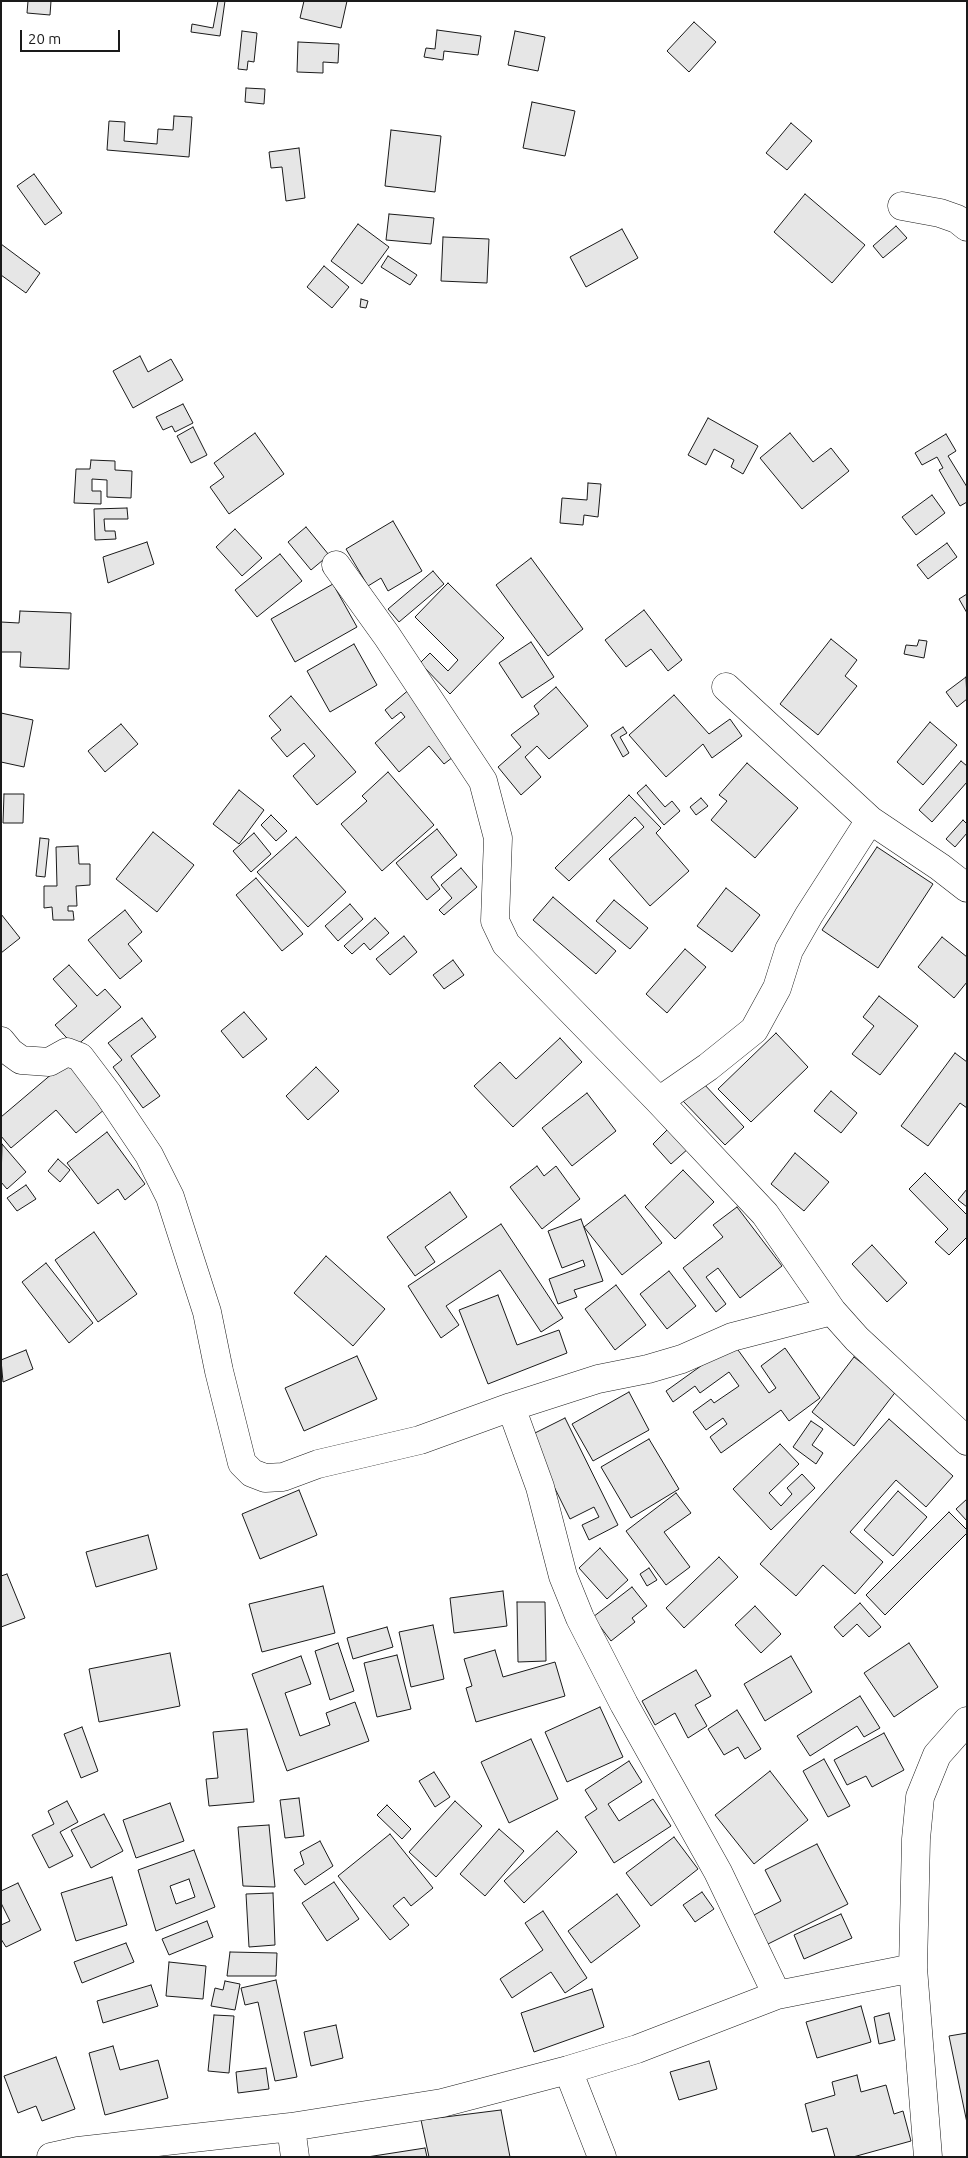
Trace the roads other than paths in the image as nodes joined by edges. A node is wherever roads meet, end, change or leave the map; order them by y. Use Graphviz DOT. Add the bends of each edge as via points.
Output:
graph roads {
  1 [pos="902,206"];
  2 [pos="967,227"];
  3 [pos="336,565"];
  4 [pos="726,687"];
  5 [pos="870,820"];
  6 [pos="967,888"];
  7 [pos="1,1041"];
  8 [pos="659,1101"];
  9 [pos="832,1311"];
  10 [pos="512,1406"];
  11 [pos="967,1441"];
  12 [pos="967,1720"];
  13 [pos="913,1968"];
  14 [pos="777,1995"];
  15 [pos="568,2070"];
  16 [pos="291,2127"];
  17 [pos="51,2157"];
  18 [pos="295,2157"];
  19 [pos="602,2157"];
  20 [pos="928,2157"];
  1 -- 2 [label="street" via="940,213"];
  3 -- 8 [label="street" via="483,780 498,838 494,921 499,934"];
  4 -- 5 [label="street"];
  5 -- 6 [label="street"];
  5 -- 8 [label="street" via="789,950 777,988 754,1030"];
  7 -- 10 [label="street" via="21,1060 49,1062 67,1052 80,1058 149,1155 170,1197 207,1312 242,1463 252,1473 265,1478 283,1477 318,1464 420,1440"];
  8 -- 9 [label="street" via="765,1214"];
  9 -- 10 [label="street" via="732,1337 682,1359 598,1379"];
  9 -- 11 [label="street" via="857,1339"];
  10 -- 14 [label="street" via="540,1487 563,1576 580,1618 718,1872"];
  12 -- 13 [label="street" via="937,1756 920,1797"];
  13 -- 14 [label="street"];
  13 -- 20 [label="street"];
  14 -- 15 [label="street" via="637,2050"];
  15 -- 16 [label="street" via="442,2103"];
  15 -- 19 [label="street"];
  16 -- 17 [label="street" via="78,2151"];
  16 -- 18 [label="street"];
}
